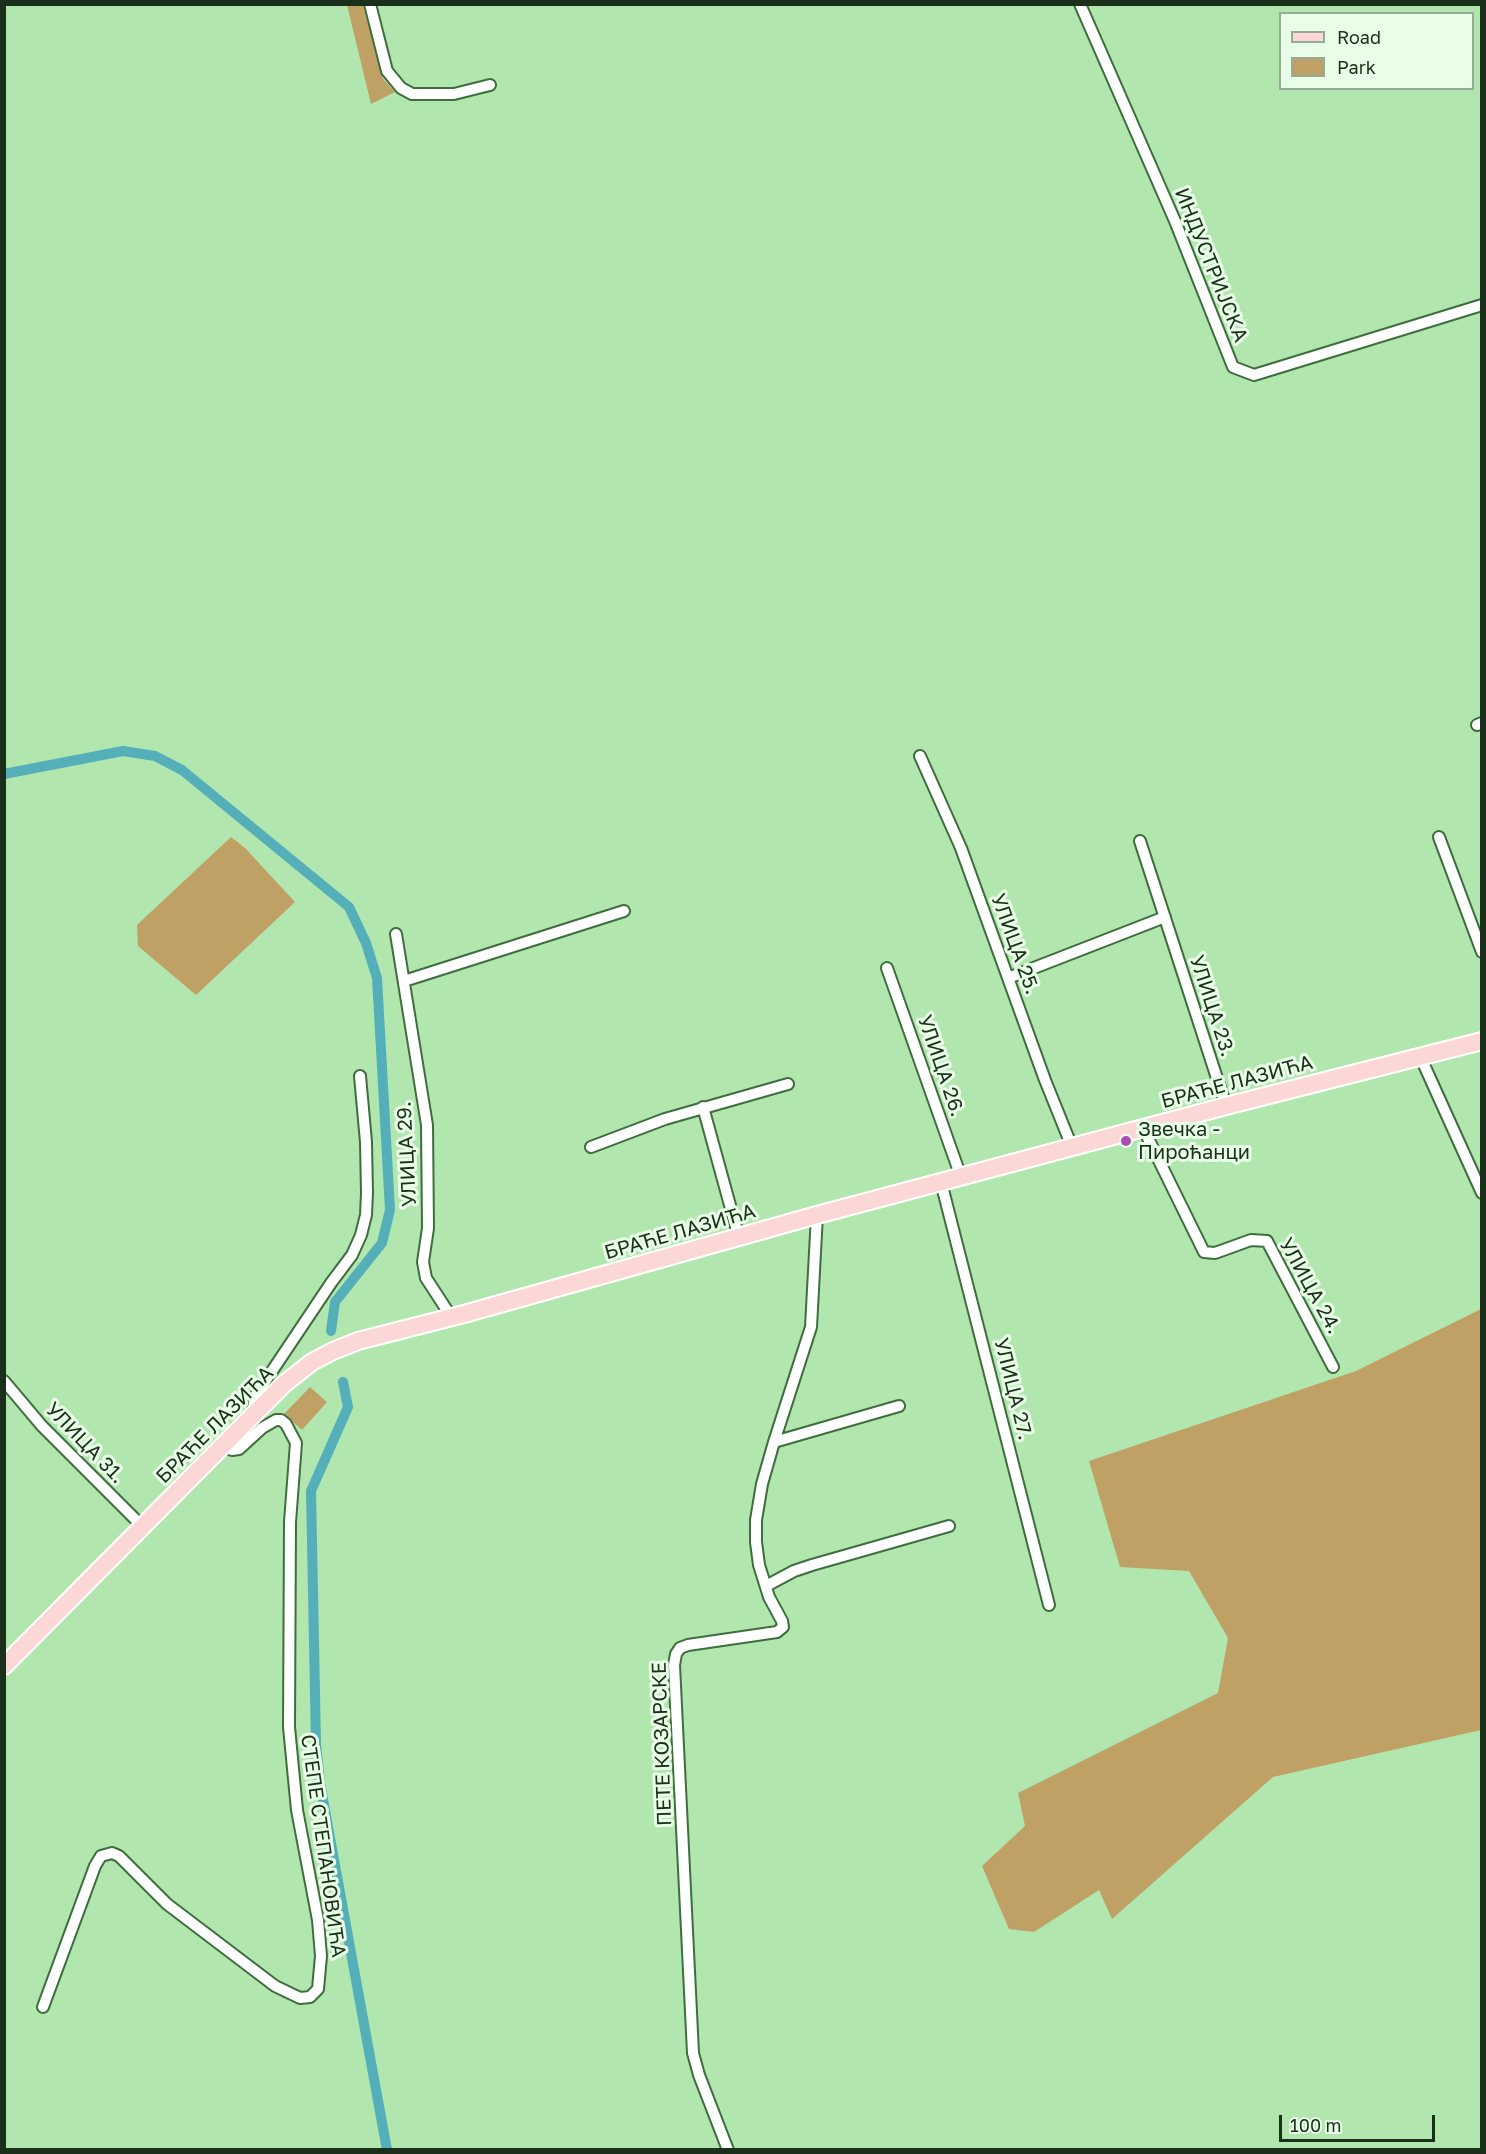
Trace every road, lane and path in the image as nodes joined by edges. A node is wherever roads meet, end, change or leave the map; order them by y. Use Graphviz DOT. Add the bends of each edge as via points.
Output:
graph roads {
  1 [pos="370,4"];
  2 [pos="1080,4"];
  3 [pos="490,86"];
  4 [pos="1482,305"];
  5 [pos="920,756"];
  6 [pos="1439,837"];
  7 [pos="1140,841"];
  8 [pos="624,911"];
  9 [pos="1165,917"];
  10 [pos="396,934"];
  11 [pos="1482,952"];
  12 [pos="887,968"];
  13 [pos="1008,978"];
  14 [pos="404,981"];
  15 [pos="1482,1041"];
  16 [pos="1419,1056"];
  17 [pos="360,1076"];
  18 [pos="788,1084"];
  19 [pos="1226,1106"];
  20 [pos="703,1107"];
  21 [pos="1143,1128"];
  22 [pos="591,1147"];
  23 [pos="1072,1147"];
  24 [pos="961,1177"];
  25 [pos="941,1182"];
  26 [pos="1482,1193"];
  27 [pos="817,1215"];
  28 [pos="739,1238"];
  29 [pos="452,1318"];
  30 [pos="1333,1367"];
  31 [pos="4,1381"];
  32 [pos="899,1406"];
  33 [pos="253,1415"];
  34 [pos="774,1442"];
  35 [pos="225,1446"];
  36 [pos="949,1526"];
  37 [pos="143,1527"];
  38 [pos="766,1586"];
  39 [pos="1049,1605"];
  40 [pos="4,1666"];
  41 [pos="44,2007"];
  42 [pos="728,2150"];
  1 -- 3 [label="street" via="387,71 401,88 412,94 454,94"];
  2 -- 4 [label="street, ИНДУСТРИЈСКА" via="1175,221 1233,367 1254,375"];
  5 -- 13 [label="street, УЛИЦА 25." via="961,848"];
  6 -- 11 [label="street"];
  7 -- 9 [label="street, УЛИЦА 23."];
  8 -- 14 [label="street"];
  9 -- 13 [label="street"];
  9 -- 19 [label="street, УЛИЦА 23."];
  10 -- 14 [label="street, УЛИЦА 29."];
  12 -- 24 [label="street, УЛИЦА 26."];
  13 -- 23 [label="street, УЛИЦА 25."];
  14 -- 29 [label="street, УЛИЦА 29." via="427,1125 429,1209 423,1262 426,1278"];
  15 -- 16 [label="main road, БРАЋЕ ЛАЗИЋА"];
  16 -- 19 [label="main road, БРАЋЕ ЛАЗИЋА"];
  16 -- 26 [label="street"];
  17 -- 33 [label="street" via="367,1193 361,1235 352,1255 254,1398"];
  18 -- 20 [label="street"];
  19 -- 21 [label="main road, БРАЋЕ ЛАЗИЋА"];
  20 -- 22 [label="street"];
  20 -- 28 [label="street"];
  21 -- 23 [label="main road, БРАЋЕ ЛАЗИЋА"];
  21 -- 30 [label="street, УЛИЦА 24." via="1204,1251 1215,1253 1251,1240 1267,1240"];
  23 -- 24 [label="main road, БРАЋЕ ЛАЗИЋА"];
  24 -- 25 [label="main road, БРАЋЕ ЛАЗИЋА"];
  25 -- 27 [label="main road, БРАЋЕ ЛАЗИЋА"];
  25 -- 39 [label="street, УЛИЦА 27."];
  27 -- 28 [label="main road, БРАЋЕ ЛАЗИЋА"];
  27 -- 34 [label="street, ПЕТЕ КОЗАРСКЕ" via="812,1327"];
  28 -- 29 [label="main road, БРАЋЕ ЛАЗИЋА"];
  29 -- 33 [label="main road, БРАЋЕ ЛАЗИЋА" via="358,1341 322,1356 295,1374"];
  31 -- 37 [label="street, УЛИЦА 31." via="42,1426"];
  32 -- 34 [label="street"];
  33 -- 35 [label="main road, БРАЋЕ ЛАЗИЋА"];
  34 -- 38 [label="street, ПЕТЕ КОЗАРСКЕ" via="756,1520 759,1565"];
  35 -- 37 [label="main road, БРАЋЕ ЛАЗИЋА"];
  35 -- 41 [label="street, СТЕПЕ СТЕПАНОВИЋА" via="239,1449 267,1423 276,1420 286,1424 296,1443 290,1522 289,1726 297,1810 318,1920 318,1989 310,1997 300,1998 275,1986 167,1904 119,1856 111,1853 101,1856 94,1866"];
  36 -- 38 [label="street" via="812,1565"];
  37 -- 40 [label="main road, БРАЋЕ ЛАЗИЋА"];
  38 -- 42 [label="street, ПЕТЕ КОЗАРСКЕ" via="783,1623 781,1630 680,1648 674,1665 693,2053"];
}
